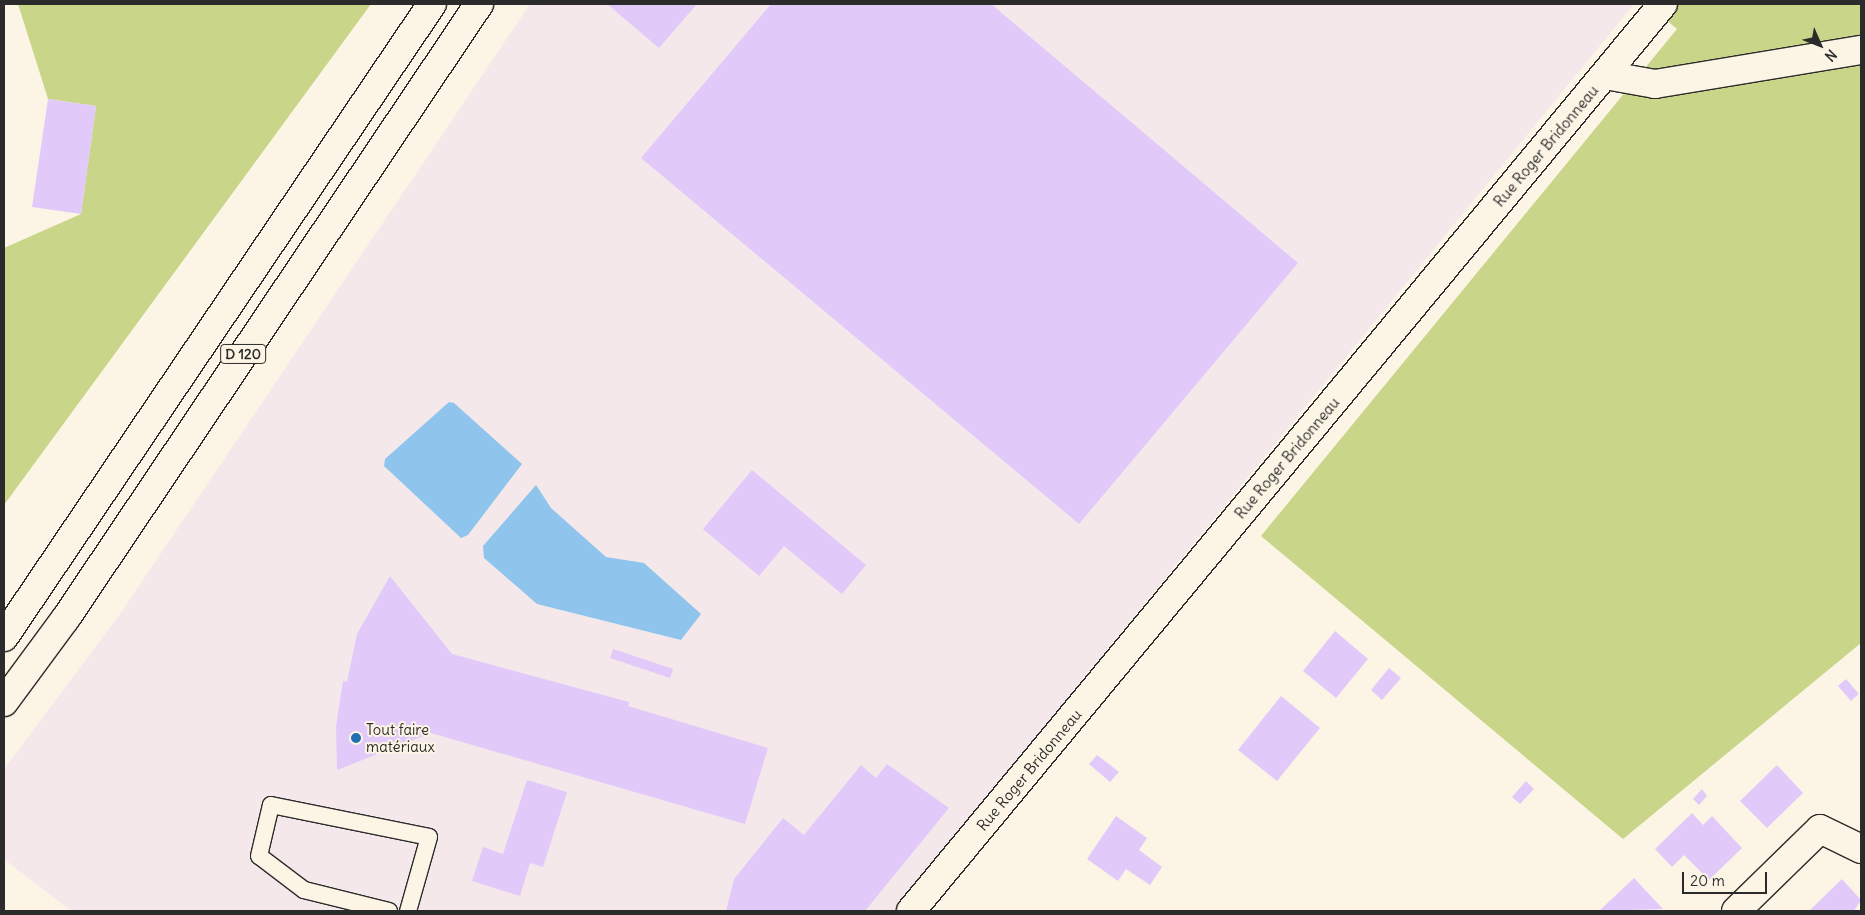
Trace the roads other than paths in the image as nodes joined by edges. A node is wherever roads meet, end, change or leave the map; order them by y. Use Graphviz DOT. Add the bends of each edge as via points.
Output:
graph roads {
  1 [pos="432,4"];
  2 [pos="479,4"];
  3 [pos="1663,4"];
  4 [pos="1861,50"];
  5 [pos="1605,75"];
  6 [pos="4,637"];
  7 [pos="4,702"];
  8 [pos="1861,849"];
  9 [pos="389,911"];
  10 [pos="408,911"];
  11 [pos="911,911"];
  12 [pos="1736,911"];
  1 -- 6 [label="main road, D 120"];
  2 -- 7 [label="main road, D 120" via="77,601"];
  3 -- 5 [label="main road, Rue Roger Bridonneau"];
  4 -- 5 [label="main road" via="1655,84"];
  5 -- 11 [label="main road, Rue Roger Bridonneau"];
  8 -- 12 [label="main road" via="1820,830"];
  9 -- 10 [label="lane" via="304,890 259,856 271,805 429,838"];
}
